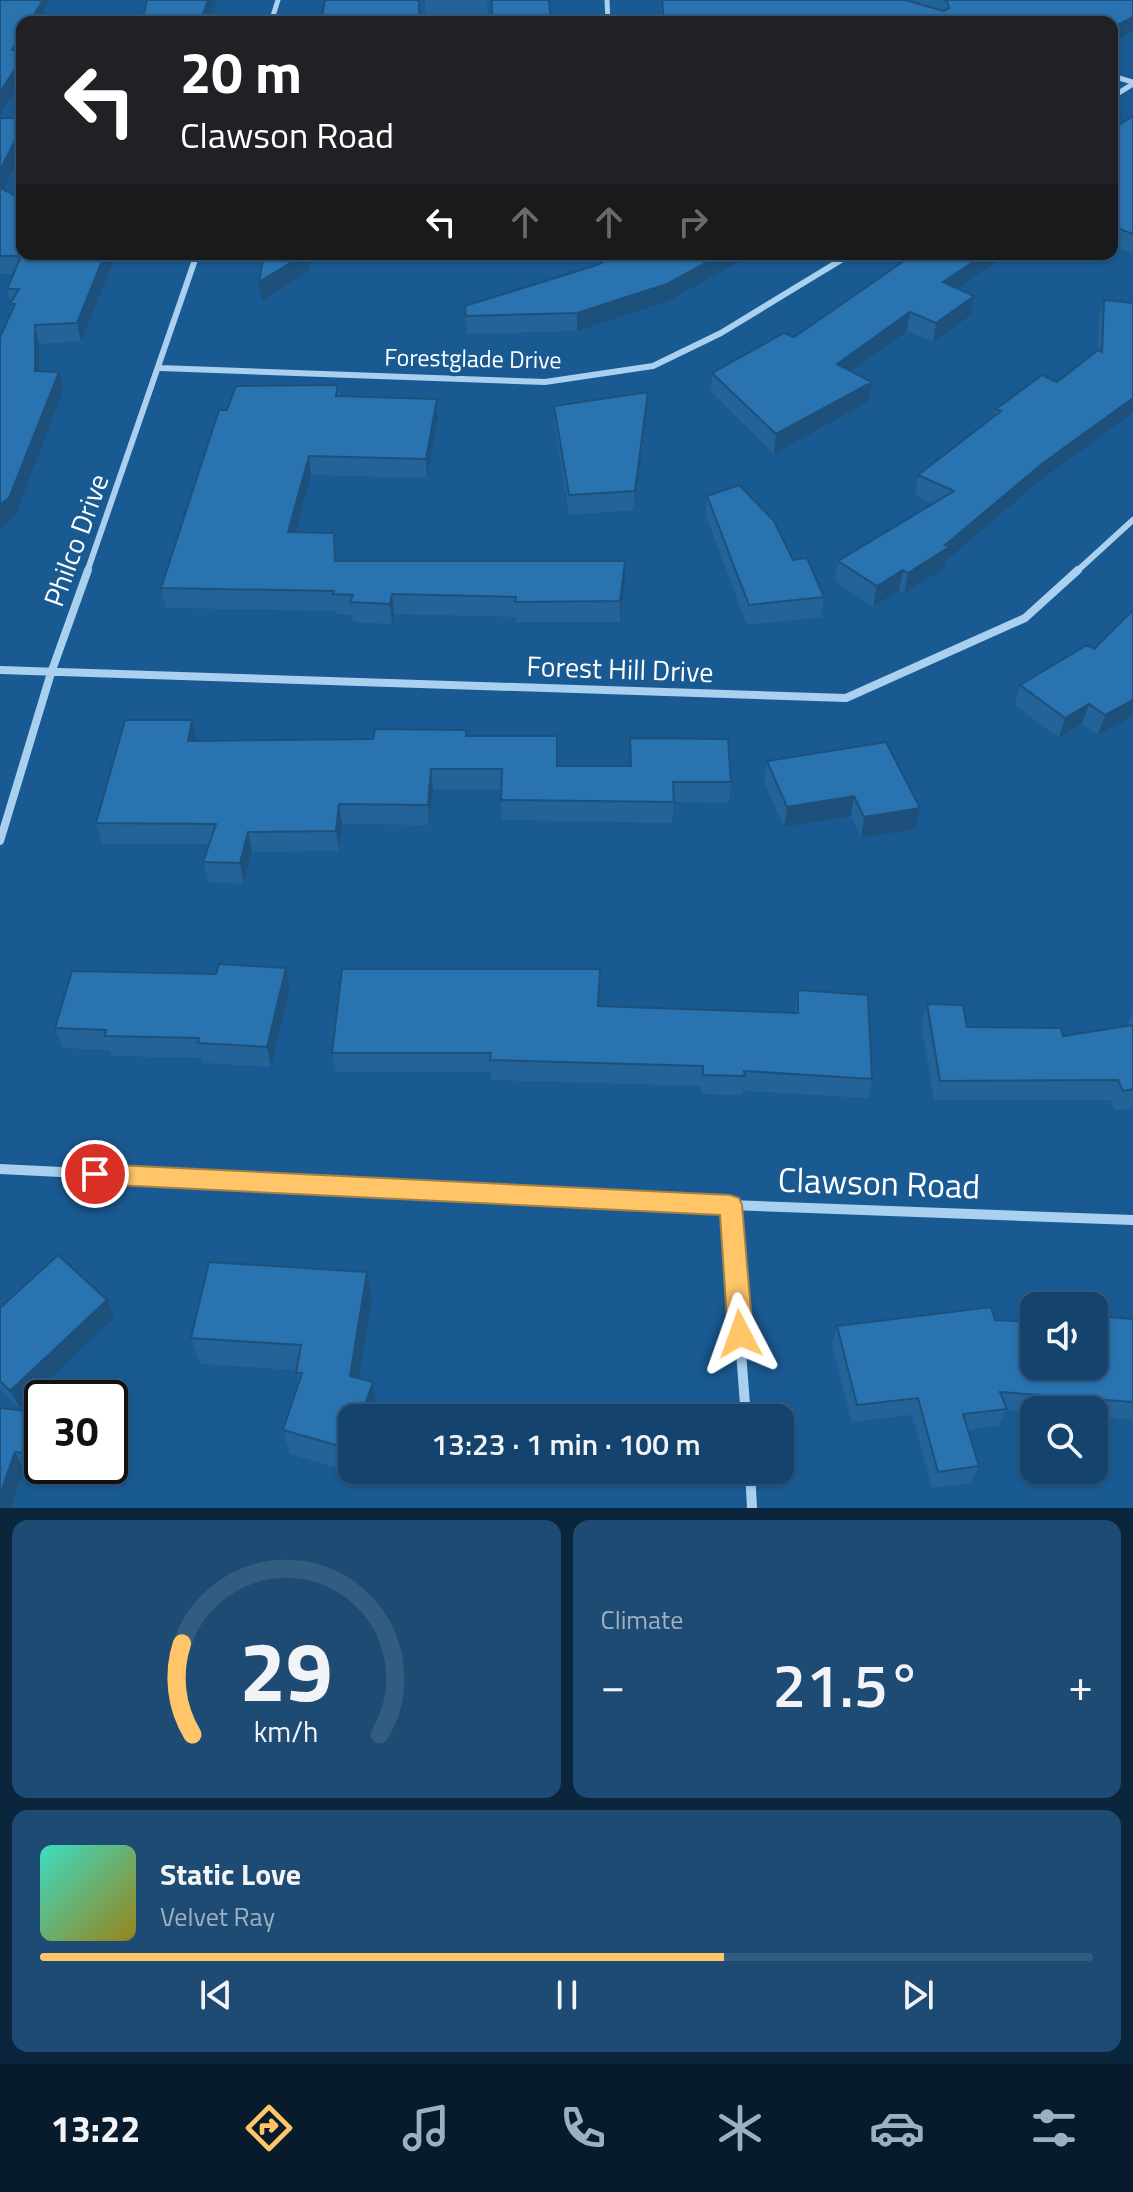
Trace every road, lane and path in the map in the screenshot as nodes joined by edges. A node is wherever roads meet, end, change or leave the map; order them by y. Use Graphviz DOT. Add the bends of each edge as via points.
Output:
graph roads {
  1 [pos="195,260"];
  2 [pos="841,260"];
  3 [pos="160,368"];
  4 [pos="1133,520"];
  5 [pos="0,670"];
  6 [pos="51,673"];
  7 [pos="0,841"];
  8 [pos="0,1169"];
  9 [pos="730,1205"];
  10 [pos="1133,1220"];
  11 [pos="745,1404"];
  12 [pos="751,1484"];
  13 [pos="752,1508"];
  1 -- 3 [label="street, Philco Drive"];
  2 -- 3 [label="street, Forestglade Drive" via="721,333 653,366 545,382"];
  3 -- 6 [label="street, Philco Drive"];
  4 -- 6 [label="street, Forest Hill Drive" via="1025,618 846,698"];
  5 -- 6 [label="street, Forest Hill Drive"];
  6 -- 7 [label="street, Philco Drive"];
  8 -- 9 [label="street, Clawson Road"];
  9 -- 10 [label="street, Clawson Road"];
  9 -- 11 [label="street"];
  12 -- 13 [label="street"];
}
